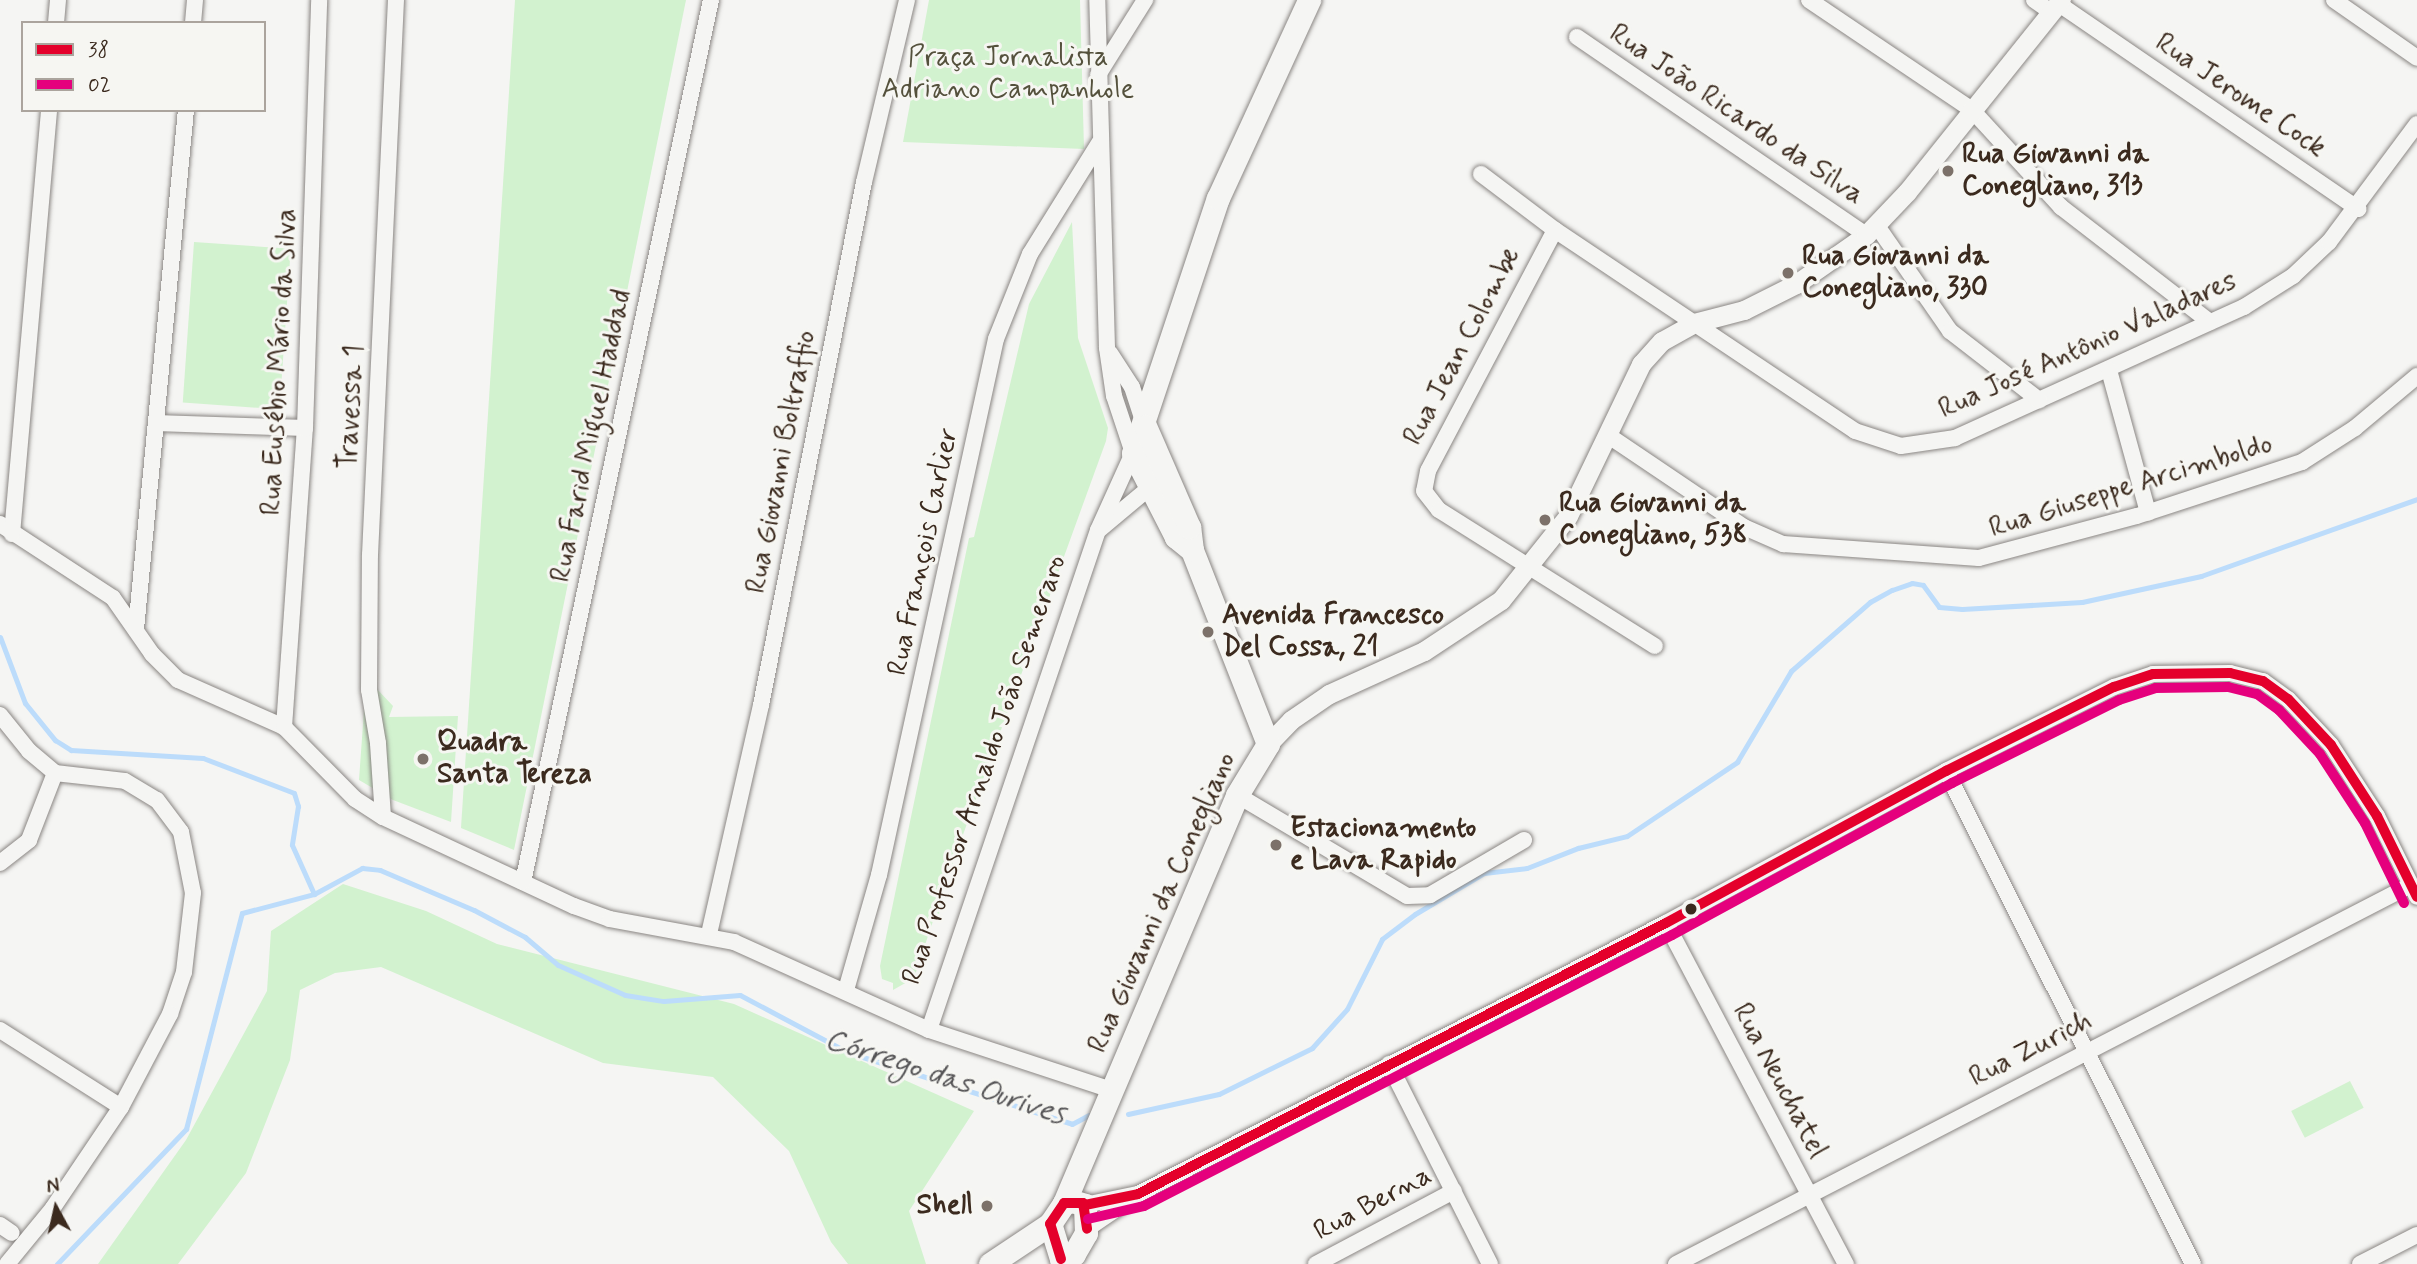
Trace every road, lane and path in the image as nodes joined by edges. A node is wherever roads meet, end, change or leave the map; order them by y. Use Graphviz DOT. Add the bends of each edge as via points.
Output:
graph roads {
  1 [pos="58,0"];
  2 [pos="195,0"];
  3 [pos="319,0"];
  4 [pos="396,0"];
  5 [pos="711,0"];
  6 [pos="907,0"];
  7 [pos="1097,0"];
  8 [pos="1145,0"];
  9 [pos="1309,0"];
  10 [pos="1809,0"];
  11 [pos="2034,0"];
  12 [pos="2334,0"];
  13 [pos="2057,5"];
  14 [pos="56,21"];
  15 [pos="193,21"];
  16 [pos="1577,37"];
  17 [pos="2417,58"];
  18 [pos="1098,75"];
  19 [pos="1972,110"];
  20 [pos="49,112"];
  21 [pos="187,112"];
  22 [pos="2417,124"];
  23 [pos="1099,143"];
  24 [pos="1481,174"];
  25 [pos="2358,209"];
  26 [pos="1555,230"];
  27 [pos="1871,230"];
  28 [pos="2210,321"];
  29 [pos="1694,323"];
  30 [pos="1107,348"];
  31 [pos="2109,370"];
  32 [pos="2417,376"];
  33 [pos="2039,400"];
  34 [pos="156,423"];
  35 [pos="1145,426"];
  36 [pos="305,428"];
  37 [pos="1609,436"];
  38 [pos="1133,453"];
  39 [pos="1162,471"];
  40 [pos="1149,492"];
  41 [pos="2148,513"];
  42 [pos="6,529"];
  43 [pos="1098,530"];
  44 [pos="1192,550"];
  45 [pos="1531,568"];
  46 [pos="136,629"];
  47 [pos="1655,646"];
  48 [pos="0,715"];
  49 [pos="284,727"];
  50 [pos="1268,744"];
  51 [pos="1946,771"];
  52 [pos="55,773"];
  53 [pos="1237,795"];
  54 [pos="383,817"];
  55 [pos="1524,841"];
  56 [pos="0,863"];
  57 [pos="523,882"];
  58 [pos="2414,891"];
  59 [pos="1666,923"];
  60 [pos="709,934"];
  61 [pos="846,990"];
  62 [pos="0,1030"];
  63 [pos="929,1030"];
  64 [pos="2088,1051"];
  65 [pos="1389,1064"];
  66 [pos="1114,1091"];
  67 [pos="121,1107"];
  68 [pos="1454,1192"];
  69 [pos="1809,1193"];
  70 [pos="1138,1194"];
  71 [pos="1076,1203"];
  72 [pos="1050,1224"];
  73 [pos="2417,1235"];
  74 [pos="1072,1252"];
  75 [pos="997,1258"];
  76 [pos="7,1264"];
  77 [pos="1316,1264"];
  78 [pos="1490,1264"];
  79 [pos="1676,1264"];
  80 [pos="1846,1264"];
  81 [pos="2193,1264"];
  82 [pos="2360,1264"];
  1 -- 14 [label="street"];
  2 -- 15 [label="street"];
  3 -- 36 [label="street, Rua Eusébio Mário da Silva"];
  4 -- 54 [label="street, Travessa 1" via="370,555 369,690 379,743"];
  5 -- 57 [label="street, Rua Farid Miguel Haddad"];
  6 -- 60 [label="street, Rua Giovanni Boltraffio" via="864,182 761,705"];
  7 -- 18 [label="street"];
  8 -- 18 [label="street"];
  9 -- 35 [label="main road, Rua Professor Arnaldo João Semeraro" via="1218,198 1173,324"];
  10 -- 19 [label="street"];
  11 -- 13 [label="street, Rua Jerome Cock"];
  12 -- 17 [label="street"];
  13 -- 19 [label="street, Rua Giovanni da Conegliano"];
  13 -- 25 [label="street, Rua Jerome Cock"];
  16 -- 27 [label="street, Rua João Ricardo da Silva"];
  18 -- 23 [label="street"];
  19 -- 27 [label="street, Rua Giovanni da Conegliano"];
  19 -- 28 [label="street" via="2077,221"];
  20 -- 42 [label="street"];
  21 -- 34 [label="street"];
  22 -- 25 [label="street, Rua José Antônio Valadares"];
  23 -- 30 [label="street"];
  23 -- 61 [label="street, Rua François Carlier" via="1030,254 996,339 891,822"];
  24 -- 26 [label="street, Rua José Antônio Valadares"];
  25 -- 28 [label="street, Rua José Antônio Valadares" via="2293,276 2244,307"];
  26 -- 29 [label="street, Rua José Antônio Valadares"];
  26 -- 45 [label="street, Rua Jean Colombe" via="1428,471 1424,491 1439,510"];
  27 -- 29 [label="street, Rua Giovanni da Conegliano" via="1796,284 1744,310"];
  27 -- 33 [label="street" via="1950,331"];
  28 -- 31 [label="street, Rua José Antônio Valadares"];
  29 -- 33 [label="street, Rua José Antônio Valadares" via="1855,431 1880,442 1901,446 1955,438"];
  29 -- 37 [label="street, Rua Giovanni da Conegliano" via="1662,341 1642,364"];
  30 -- 35 [label="street" via="1132,387"];
  30 -- 38 [label="street" via="1114,396"];
  31 -- 33 [label="street, Rua José Antônio Valadares"];
  31 -- 41 [label="street"];
  32 -- 41 [label="street, Rua Giuseppe Arcimboldo" via="2326,450 2260,479"];
  34 -- 36 [label="street"];
  34 -- 46 [label="street"];
  35 -- 38 [label="main road, Rua Professor Arnaldo João Semeraro"];
  35 -- 39 [label="main road"];
  36 -- 49 [label="street, Rua Eusébio Mário da Silva"];
  37 -- 41 [label="street, Rua Giuseppe Arcimboldo" via="1744,527 1783,544 1979,558"];
  37 -- 45 [label="street, Rua Giovanni da Conegliano" via="1568,516"];
  38 -- 40 [label="main road"];
  38 -- 43 [label="street, Rua Professor Arnaldo João Semeraro"];
  39 -- 40 [label="street"];
  39 -- 44 [label="main road" via="1189,527"];
  40 -- 43 [label="street"];
  40 -- 44 [label="main road" via="1176,537"];
  42 -- 46 [label="street" via="100,588"];
  43 -- 63 [label="street, Rua Professor Arnaldo João Semeraro"];
  44 -- 50 [label="main road"];
  45 -- 47 [label="street"];
  45 -- 50 [label="street, Rua Giovanni da Conegliano" via="1502,600 1470,622 1424,651 1329,694 1291,720"];
  46 -- 49 [label="street" via="152,654 178,680"];
  48 -- 52 [label="street" via="29,751"];
  49 -- 54 [label="street" via="355,799"];
  50 -- 53 [label="main road, Rua Giovanni da Conegliano"];
  51 -- 58 [label="street" via="2115,687 2153,674 2192,670 2252,678 2288,699 2331,745 2377,816"];
  51 -- 59 [label="street"];
  51 -- 64 [label="street"];
  52 -- 56 [label="street" via="29,840"];
  52 -- 67 [label="street" via="142,787 170,814 189,855 193,893 184,972 170,1014"];
  53 -- 55 [label="street" via="1407,896 1430,895"];
  53 -- 66 [label="main road, Rua Giovanni da Conegliano"];
  54 -- 57 [label="street"];
  57 -- 60 [label="street" via="610,919"];
  58 -- 64 [label="street, Rua Zurich"];
  59 -- 65 [label="street"];
  59 -- 69 [label="street, Rua Neuchatel"];
  60 -- 61 [label="street"];
  61 -- 63 [label="street"];
  62 -- 67 [label="street"];
  63 -- 66 [label="street"];
  64 -- 69 [label="street, Rua Zurich"];
  64 -- 81 [label="street"];
  65 -- 68 [label="street"];
  65 -- 70 [label="street"];
  66 -- 71 [label="main road, Rua Giovanni da Conegliano" via="1087,1154"];
  67 -- 76 [label="street" via="53,1208"];
  68 -- 77 [label="street, Rua Berna"];
  68 -- 78 [label="street"];
  69 -- 79 [label="street, Rua Zurich"];
  69 -- 80 [label="street, Rua Neuchatel"];
  70 -- 71 [label="street"];
  70 -- 74 [label="street"];
  71 -- 72 [label="main road"];
  71 -- 74 [label="main road"];
  72 -- 74 [label="main road"];
  72 -- 75 [label="main road"];
  73 -- 82 [label="street"];
  74 -- 75 [label="main road"];
}
